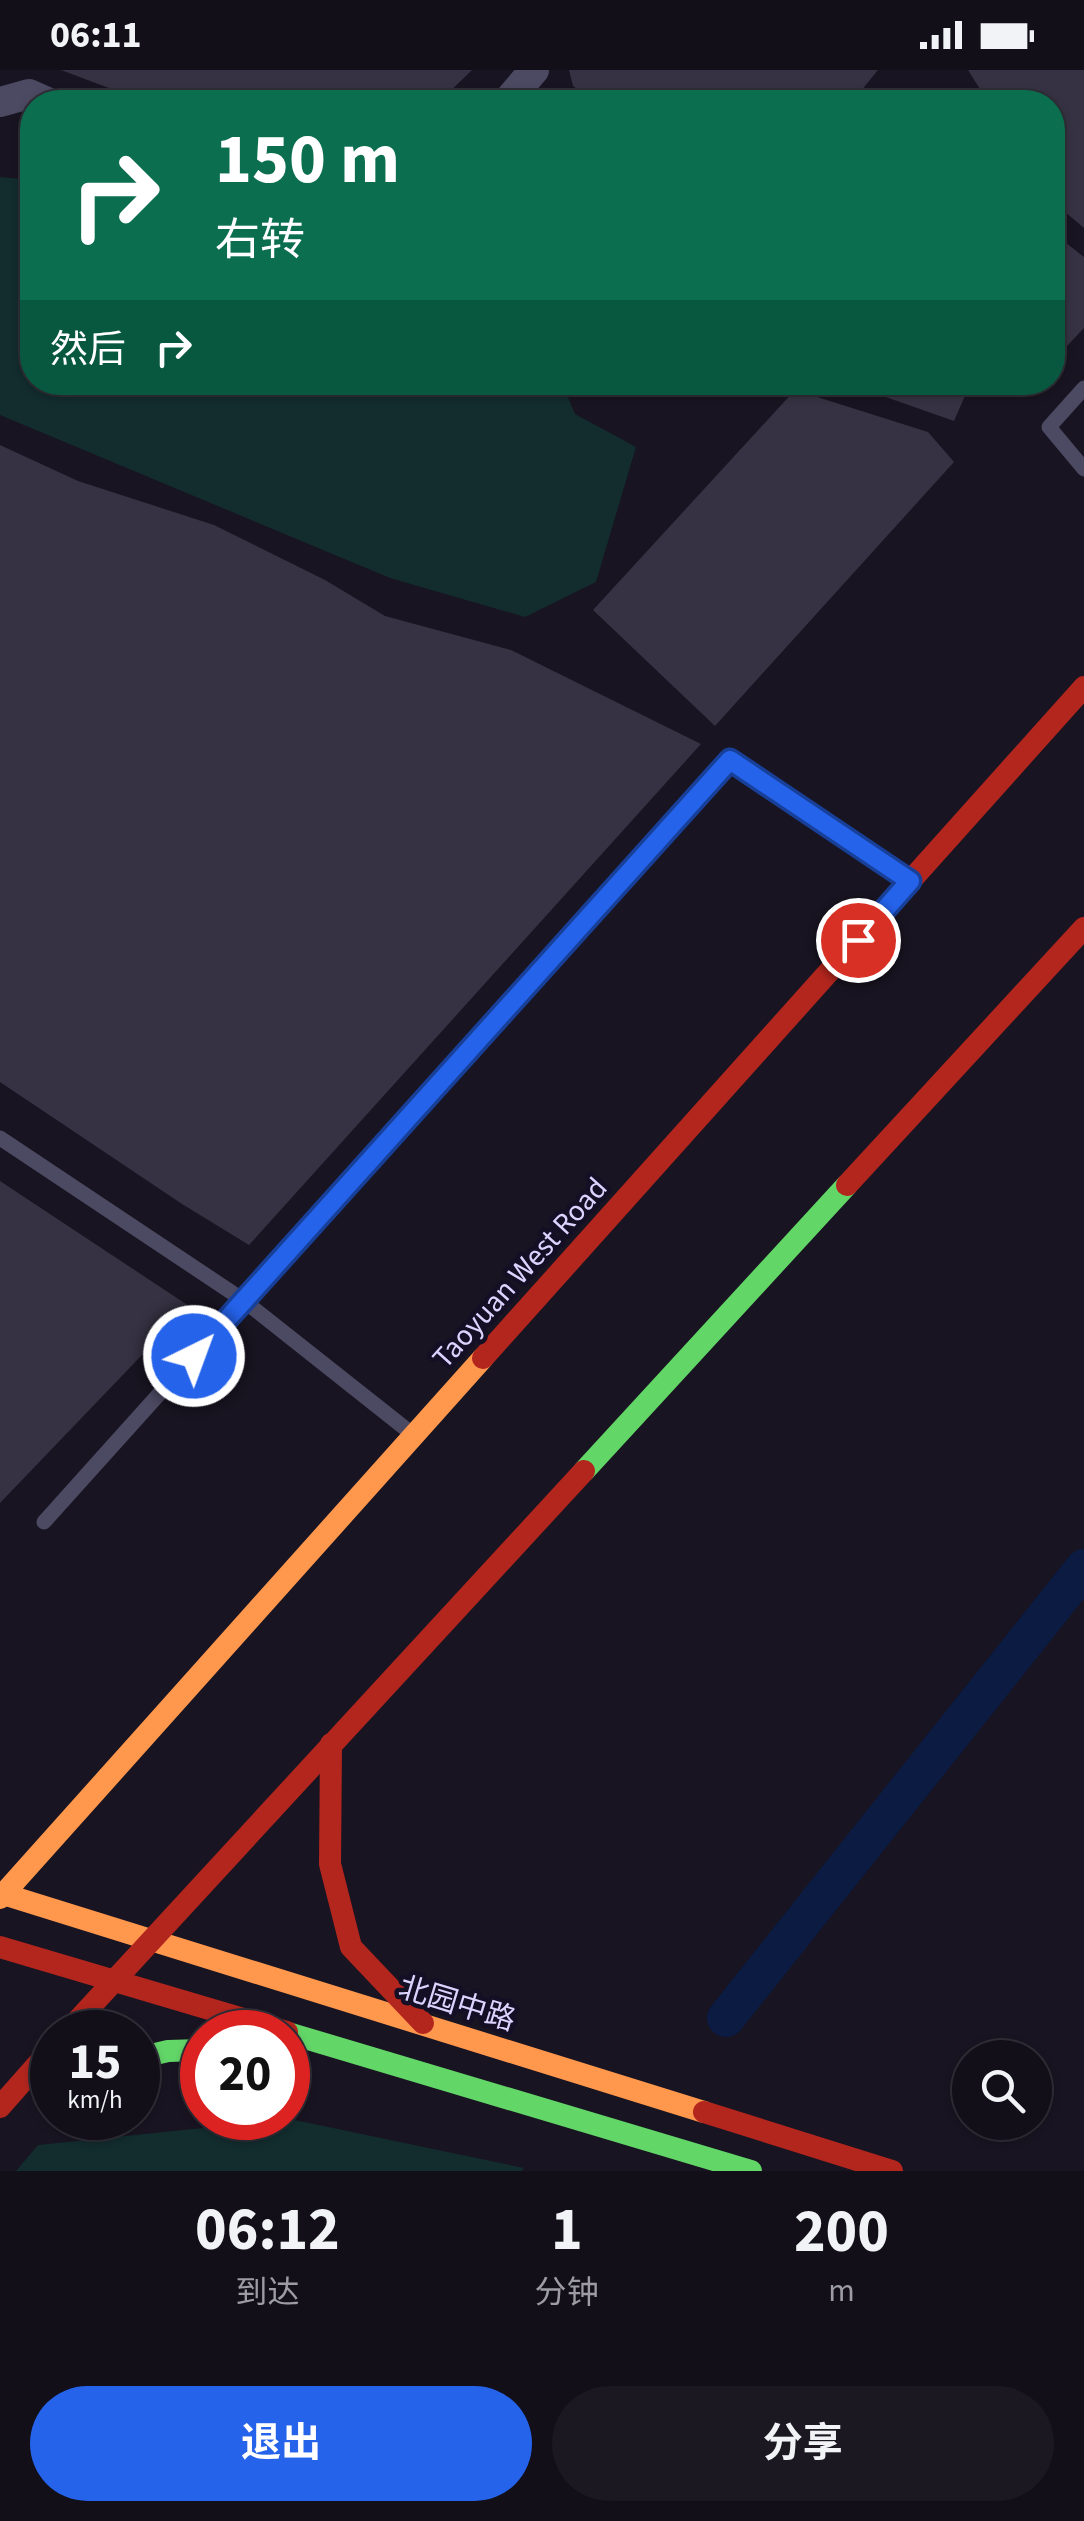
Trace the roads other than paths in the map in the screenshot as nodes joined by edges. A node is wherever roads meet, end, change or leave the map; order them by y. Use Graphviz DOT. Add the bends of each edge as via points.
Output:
graph roads {
  1 [pos="534,70"];
  2 [pos="517,90"];
  3 [pos="1084,388"];
  4 [pos="1084,469"];
  5 [pos="1084,687"];
  6 [pos="910,881"];
  7 [pos="1084,928"];
  8 [pos="0,1138"];
  9 [pos="243,1300"];
  10 [pos="414,1436"];
  11 [pos="44,1522"];
  12 [pos="331,1744"];
  13 [pos="2,1896"];
  14 [pos="151,1940"];
  15 [pos="0,1947"];
  16 [pos="114,1981"];
  17 [pos="87,2010"];
  18 [pos="210,2010"];
  19 [pos="426,2026"];
  20 [pos="310,2040"];
  21 [pos="340,2048"];
  22 [pos="310,2049"];
  23 [pos="30,2073"];
  24 [pos="30,2083"];
  25 [pos="18,2086"];
  26 [pos="0,2107"];
  27 [pos="750,2171"];
  28 [pos="892,2171"];
  1 -- 2 [label="street"];
  3 -- 4 [label="lane" via="1049,427"];
  5 -- 6 [label="main road, Taoyuan West Road"];
  6 -- 9 [label="lane" via="730,760"];
  6 -- 10 [label="main road, Taoyuan West Road"];
  7 -- 12 [label="main road"];
  8 -- 9 [label="lane"];
  9 -- 10 [label="lane"];
  9 -- 11 [label="lane"];
  10 -- 13 [label="main road, Taoyuan West Road"];
  12 -- 14 [label="main road"];
  12 -- 19 [label="main road" via="330,1864 352,1947"];
  13 -- 14 [label="main road, 北园中路"];
  14 -- 16 [label="main road"];
  14 -- 19 [label="main road, 北园中路"];
  15 -- 16 [label="main road"];
  16 -- 17 [label="main road"];
  16 -- 18 [label="main road"];
  19 -- 28 [label="main road, 北园中路"];
  20 -- 21 [label="main road"];
  21 -- 22 [label="main road"];
  21 -- 27 [label="main road"];
  23 -- 25 [label="main road"];
  24 -- 25 [label="main road"];
  25 -- 26 [label="main road"];
}
